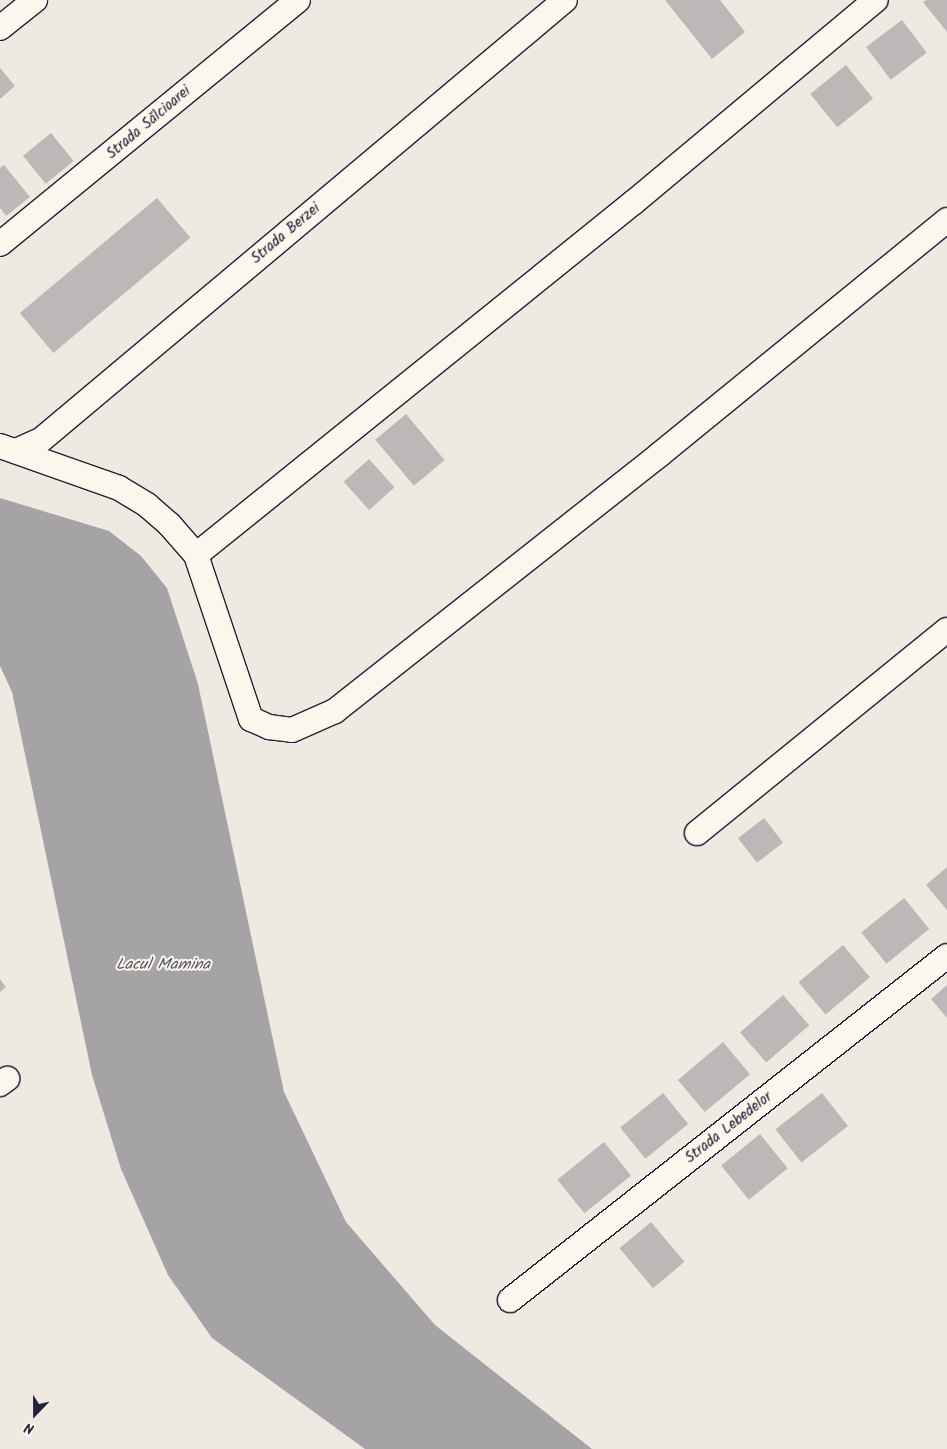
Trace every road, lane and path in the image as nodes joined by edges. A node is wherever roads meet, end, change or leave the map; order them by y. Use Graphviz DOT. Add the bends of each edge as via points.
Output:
graph roads {
  1 [pos="35,0"];
  2 [pos="298,0"];
  3 [pos="565,0"];
  4 [pos="876,0"];
  5 [pos="0,28"];
  6 [pos="947,220"];
  7 [pos="0,244"];
  8 [pos="8,449"];
  9 [pos="196,555"];
  10 [pos="947,630"];
  11 [pos="697,833"];
  12 [pos="947,956"];
  13 [pos="510,1300"];
  1 -- 5 [label="street"];
  2 -- 7 [label="street, Strada Sălcioarei"];
  3 -- 8 [label="street, Strada Berzei" via="41,440"];
  4 -- 9 [label="street" via="627,208"];
  6 -- 9 [label="street" via="659,455 335,712 292,730 268,727 251,719"];
  8 -- 9 [label="street" via="119,488 147,505"];
  10 -- 11 [label="street"];
  12 -- 13 [label="street, Strada Lebedelor"];
}
